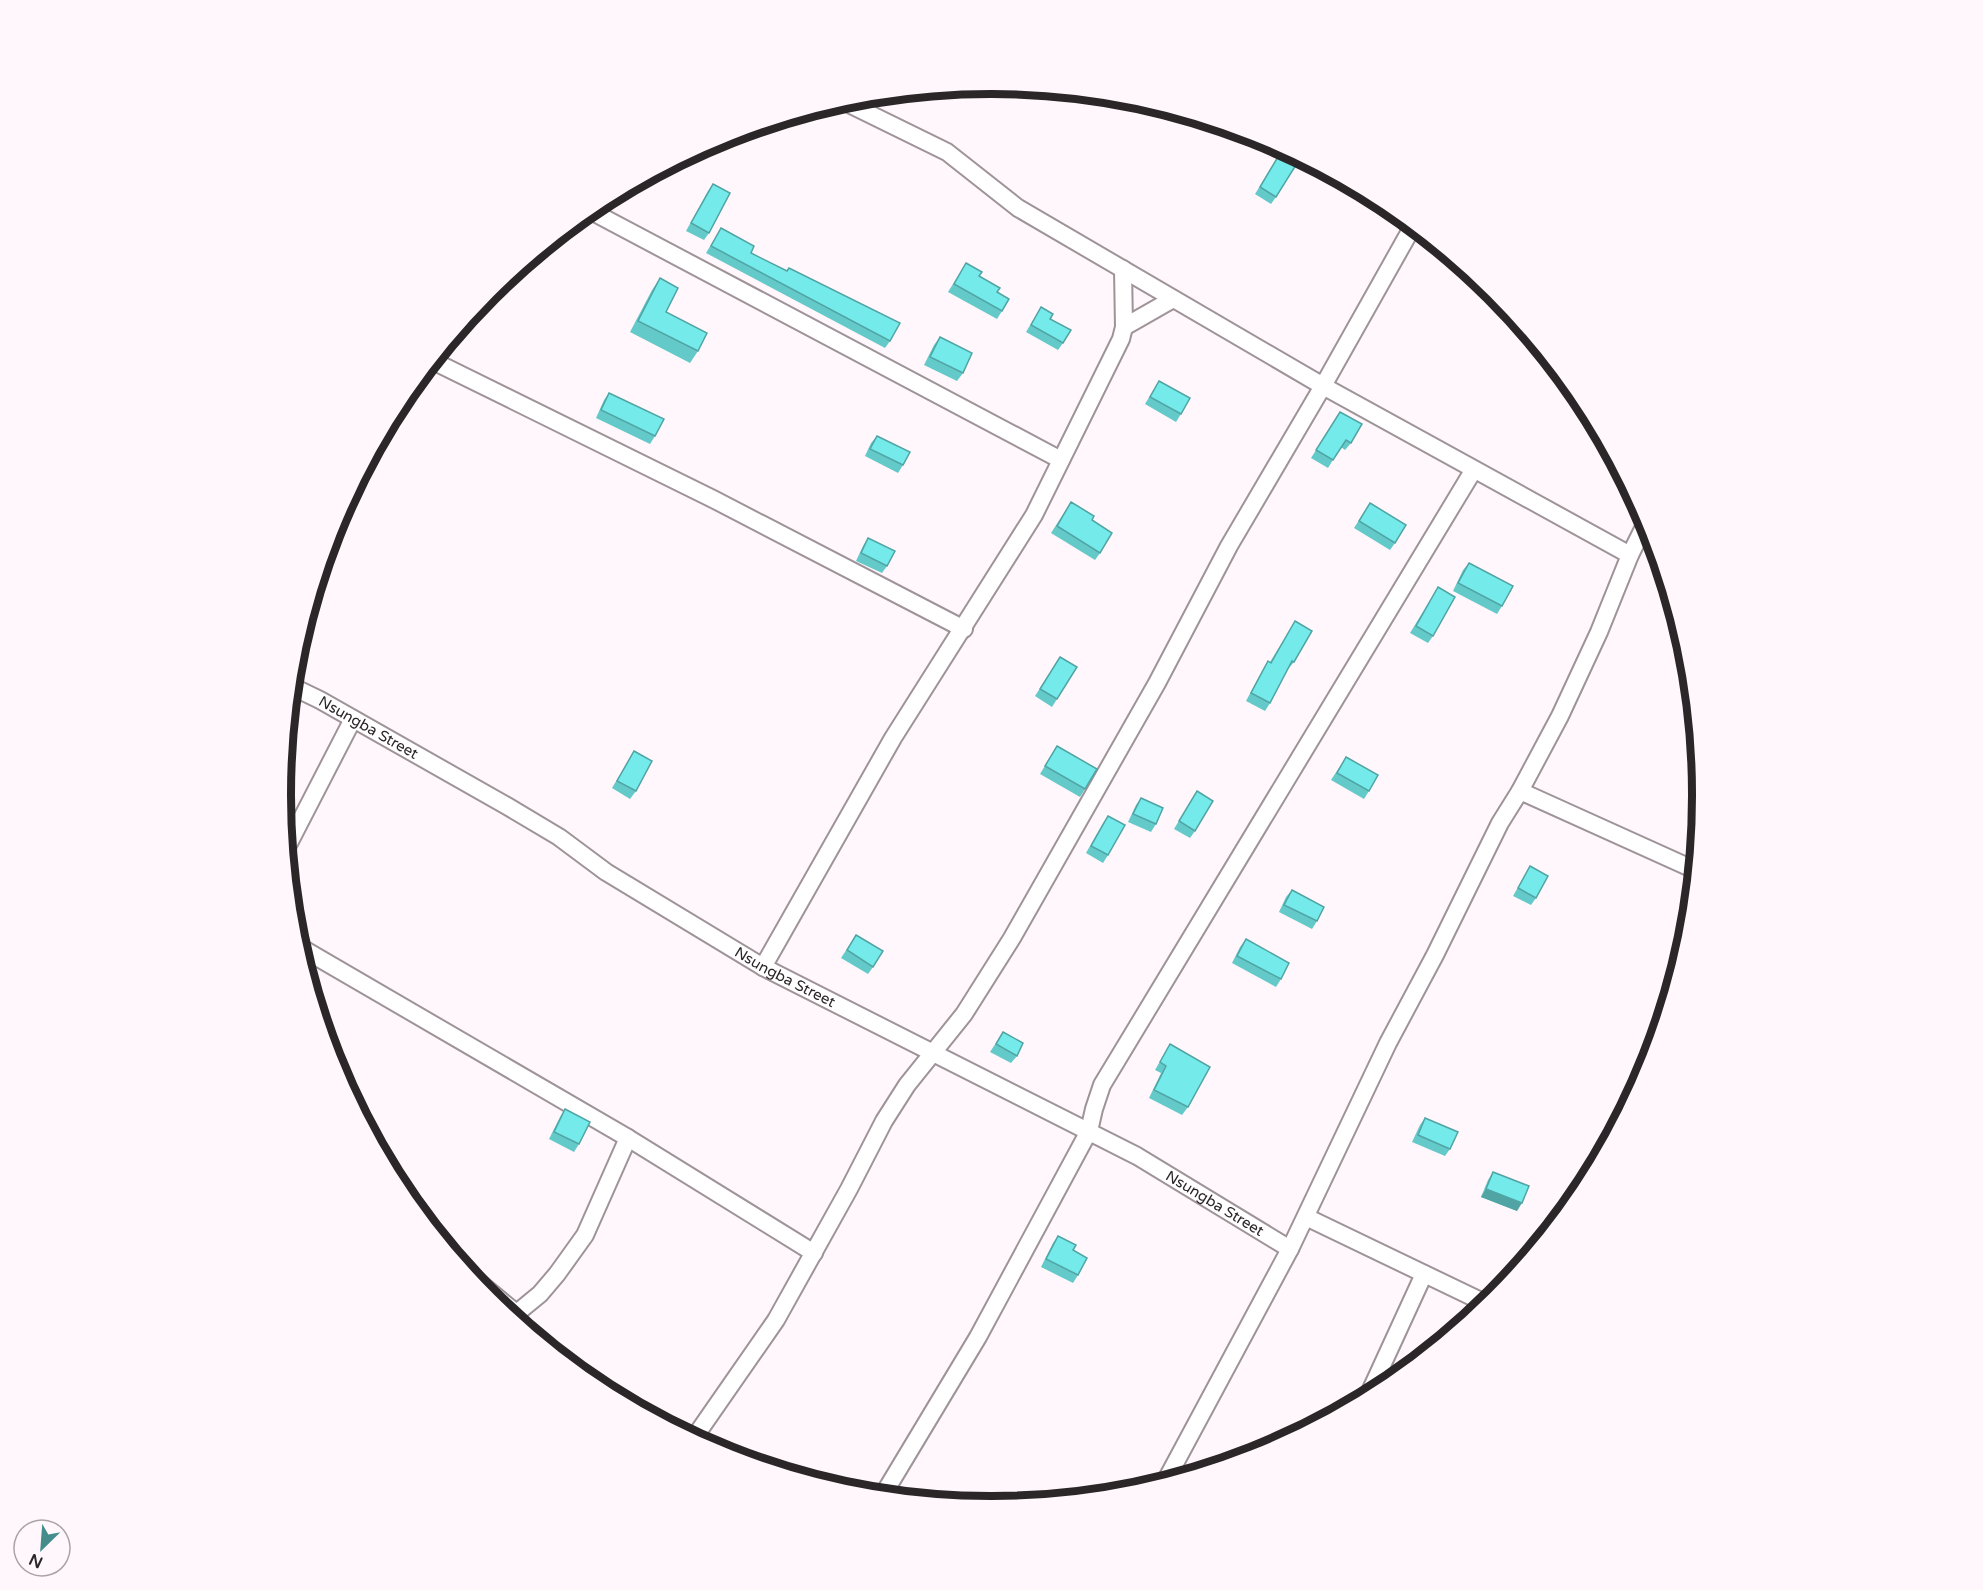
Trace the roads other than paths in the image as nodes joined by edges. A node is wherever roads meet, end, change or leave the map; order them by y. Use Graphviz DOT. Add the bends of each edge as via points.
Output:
graph roads {
  1 [pos="857,108"];
  2 [pos="599,215"];
  3 [pos="1409,233"];
  4 [pos="1123,269"];
  5 [pos="1173,299"];
  6 [pos="1124,327"];
  7 [pos="440,364"];
  8 [pos="1323,386"];
  9 [pos="1061,460"];
  10 [pos="1473,471"];
  11 [pos="1641,533"];
  12 [pos="1630,555"];
  13 [pos="963,628"];
  14 [pos="299,690"];
  15 [pos="353,719"];
  16 [pos="1520,791"];
  17 [pos="292,838"];
  18 [pos="1688,867"];
  19 [pos="309,952"];
  20 [pos="763,967"];
  21 [pos="933,1052"];
  22 [pos="1089,1131"];
  23 [pos="628,1138"];
  24 [pos="1306,1217"];
  25 [pos="1290,1249"];
  26 [pos="814,1253"];
  27 [pos="1424,1274"];
  28 [pos="1477,1299"];
  29 [pos="519,1311"];
  30 [pos="1375,1381"];
  31 [pos="699,1431"];
  32 [pos="1170,1473"];
  33 [pos="887,1488"];
  1 -- 4 [label="street" via="947,152 1018,208"];
  2 -- 9 [label="street"];
  3 -- 8 [label="street"];
  4 -- 5 [label="street"];
  4 -- 6 [label="street"];
  5 -- 6 [label="street"];
  5 -- 8 [label="street"];
  6 -- 9 [label="street"];
  7 -- 13 [label="street"];
  8 -- 10 [label="street"];
  8 -- 21 [label="street" via="1229,546 1157,683 1012,938 964,1014"];
  9 -- 13 [label="street" via="1034,515"];
  10 -- 12 [label="street"];
  10 -- 22 [label="street" via="1102,1085"];
  11 -- 12 [label="street"];
  12 -- 16 [label="street" via="1570,695"];
  13 -- 20 [label="street" via="893,738"];
  14 -- 15 [label="street, Nsungba Street"];
  15 -- 17 [label="street"];
  15 -- 20 [label="street, Nsungba Street" via="542,827 606,872"];
  16 -- 18 [label="street"];
  16 -- 24 [label="street" via="1388,1043"];
  19 -- 23 [label="street"];
  20 -- 21 [label="street, Nsungba Street"];
  21 -- 22 [label="street, Nsungba Street"];
  21 -- 26 [label="street" via="884,1120"];
  22 -- 25 [label="street, Nsungba Street"];
  22 -- 33 [label="street" via="978,1337"];
  23 -- 26 [label="street"];
  23 -- 29 [label="street" via="585,1235 540,1294"];
  24 -- 25 [label="street"];
  24 -- 27 [label="street"];
  25 -- 32 [label="street"];
  26 -- 31 [label="street" via="776,1320"];
  27 -- 28 [label="street"];
  27 -- 30 [label="street"];
}
